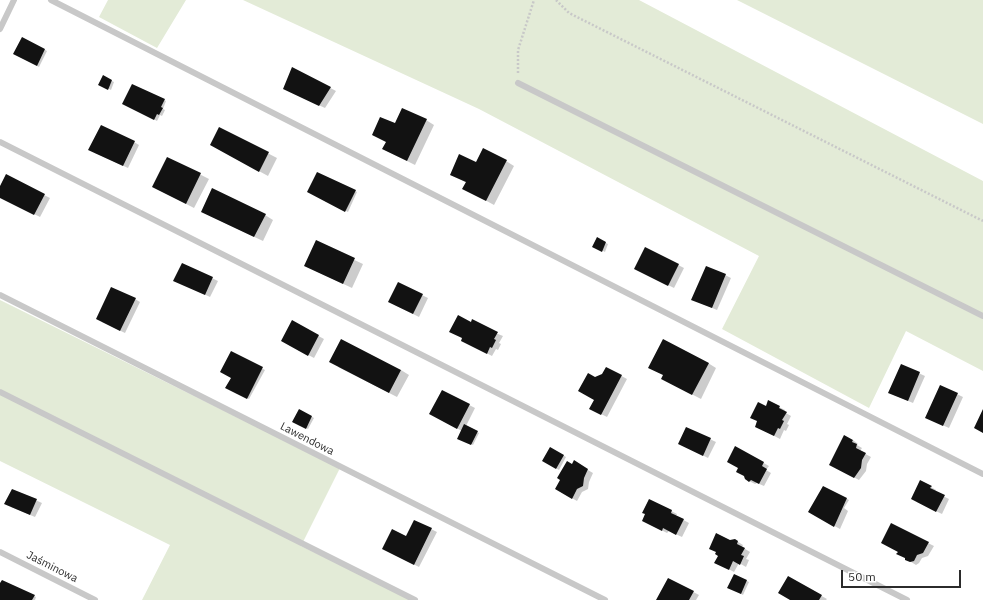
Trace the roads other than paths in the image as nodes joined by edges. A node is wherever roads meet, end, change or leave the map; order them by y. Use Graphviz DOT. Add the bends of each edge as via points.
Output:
graph roads {
  1 [pos="14,0"];
  2 [pos="51,0"];
  3 [pos="0,29"];
  4 [pos="518,83"];
  5 [pos="0,142"];
  6 [pos="0,295"];
  7 [pos="983,316"];
  8 [pos="0,392"];
  9 [pos="983,474"];
  10 [pos="0,552"];
  11 [pos="95,600"];
  12 [pos="415,600"];
  13 [pos="605,600"];
  14 [pos="907,600"];
  1 -- 3 [label="lane"];
  2 -- 9 [label="lane"];
  4 -- 7 [label="lane"];
  5 -- 14 [label="lane"];
  6 -- 13 [label="lane, Lawendowa"];
  8 -- 12 [label="lane"];
  10 -- 11 [label="lane, Jaśminowa"];
}
